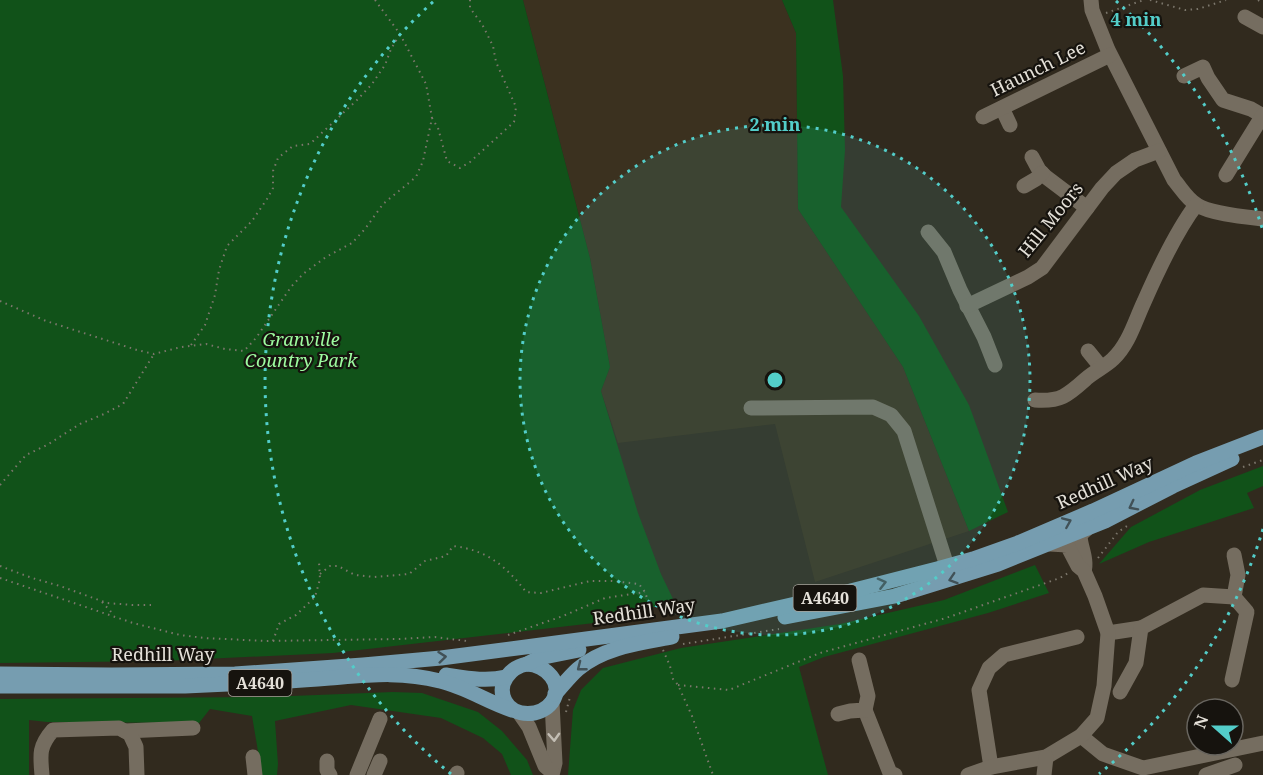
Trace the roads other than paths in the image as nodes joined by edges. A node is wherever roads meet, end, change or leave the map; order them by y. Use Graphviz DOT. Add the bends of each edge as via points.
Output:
graph roads {
  1 [pos="1091,0"];
  2 [pos="1245,17"];
  3 [pos="1263,27"];
  4 [pos="1110,55"];
  5 [pos="1184,76"];
  6 [pos="1002,108"];
  7 [pos="1259,114"];
  8 [pos="984,117"];
  9 [pos="1010,125"];
  10 [pos="1159,151"];
  11 [pos="1032,157"];
  12 [pos="1042,173"];
  13 [pos="1226,175"];
  14 [pos="1024,186"];
  15 [pos="1196,205"];
  16 [pos="1088,208"];
  17 [pos="1263,219"];
  18 [pos="928,232"];
  19 [pos="967,306"];
  20 [pos="1088,351"];
  21 [pos="995,365"];
  22 [pos="1101,367"];
  23 [pos="1035,400"];
  24 [pos="751,408"];
  25 [pos="1263,436"];
  26 [pos="1263,447"];
  27 [pos="1089,527"];
  28 [pos="1050,544"];
  29 [pos="1234,555"];
  30 [pos="947,566"];
  31 [pos="1082,568"];
  32 [pos="1234,597"];
  33 [pos="1141,628"];
  34 [pos="1108,633"];
  35 [pos="613,635"];
  36 [pos="1077,637"];
  37 [pos="859,660"];
  38 [pos="527,664"];
  39 [pos="363,665"];
  40 [pos="0,674"];
  41 [pos="506,677"];
  42 [pos="1232,680"];
  43 [pos="0,686"];
  44 [pos="1120,692"];
  45 [pos="554,698"];
  46 [pos="516,712"];
  47 [pos="380,719"];
  48 [pos="193,728"];
  49 [pos="125,731"];
  50 [pos="1081,736"];
  51 [pos="1263,743"];
  52 [pos="1046,757"];
  53 [pos="252,758"];
  54 [pos="1235,765"];
  55 [pos="991,767"];
  56 [pos="1161,770"];
  57 [pos="552,773"];
  58 [pos="36,775"];
  59 [pos="42,775"];
  60 [pos="137,775"];
  61 [pos="254,775"];
  62 [pos="357,775"];
  63 [pos="894,775"];
  64 [pos="968,775"];
  65 [pos="1044,775"];
  66 [pos="1206,775"];
  1 -- 4 [label="street"];
  2 -- 3 [label="street"];
  4 -- 6 [label="street, Haunch Lee"];
  4 -- 10 [label="street"];
  5 -- 7 [label="street" via="1203,67 1223,100"];
  6 -- 8 [label="street, Haunch Lee"];
  6 -- 9 [label="street"];
  7 -- 13 [label="street"];
  10 -- 15 [label="street" via="1174,180"];
  10 -- 16 [label="street, Hill Moors" via="1116,173"];
  11 -- 12 [label="street"];
  12 -- 14 [label="street"];
  12 -- 16 [label="street"];
  15 -- 17 [label="street"];
  15 -- 22 [label="street" via="1184,221 1128,338 1114,358"];
  16 -- 19 [label="street, Hill Moors" via="1042,268"];
  18 -- 19 [label="street" via="944,252"];
  19 -- 21 [label="street"];
  20 -- 22 [label="street"];
  22 -- 23 [label="street" via="1063,398"];
  24 -- 30 [label="street" via="873,407 891,415 904,431"];
  30 -- 25 [label="main road, Redhill Way / A4640, one-way" via="1018,543"];
  26 -- 27 [label="main road, Redhill Way / A4640, one-way"];
  27 -- 28 [label="main road, Redhill Way / A4640"];
  27 -- 31 [label="street" via="1080,538 1087,563"];
  28 -- 31 [label="street" via="1067,545"];
  28 -- 45 [label="main road, Redhill Way / A4640, one-way" via="895,596 614,650 579,668"];
  29 -- 32 [label="street" via="1238,575"];
  35 -- 30 [label="main road, Redhill Way / A4640, one-way" via="722,621"];
  31 -- 34 [label="street"];
  32 -- 33 [label="street" via="1203,595"];
  32 -- 42 [label="street" via="1247,612"];
  33 -- 34 [label="street"];
  33 -- 44 [label="street" via="1136,663"];
  34 -- 50 [label="street" via="1104,686 1096,718"];
  35 -- 38 [label="main road, A4640" via="595,648 538,658"];
  39 -- 35 [label="main road, Redhill Way / A4640, one-way"];
  36 -- 55 [label="street" via="1004,655 988,668 979,690"];
  37 -- 63 [label="street" via="855,708"];
  38 -- 41 [label="main road, A4640" via="516,667"];
  38 -- 45 [label="main road" via="550,673 555,681"];
  39 -- 40 [label="main road, Redhill Way / A4640" via="235,674"];
  39 -- 41 [label="main road, A4640" via="476,679"];
  41 -- 46 [label="main road" via="503,694"];
  43 -- 46 [label="main road, Redhill Way / A4640" via="185,686 397,674 442,681"];
  45 -- 46 [label="main road, A4640" via="538,712"];
  45 -- 57 [label="street, one-way"];
  46 -- 57 [label="street" via="529,727"];
  47 -- 62 [label="street"];
  48 -- 49 [label="street"];
  49 -- 59 [label="street" via="53,730 44,741"];
  49 -- 60 [label="street" via="136,747"];
  50 -- 52 [label="street"];
  50 -- 56 [label="street" via="1102,754"];
  51 -- 56 [label="street"];
  52 -- 55 [label="street"];
  52 -- 65 [label="street"];
  53 -- 61 [label="street"];
  54 -- 66 [label="street"];
  55 -- 64 [label="street"];
  58 -- 59 [label="street"];
}
